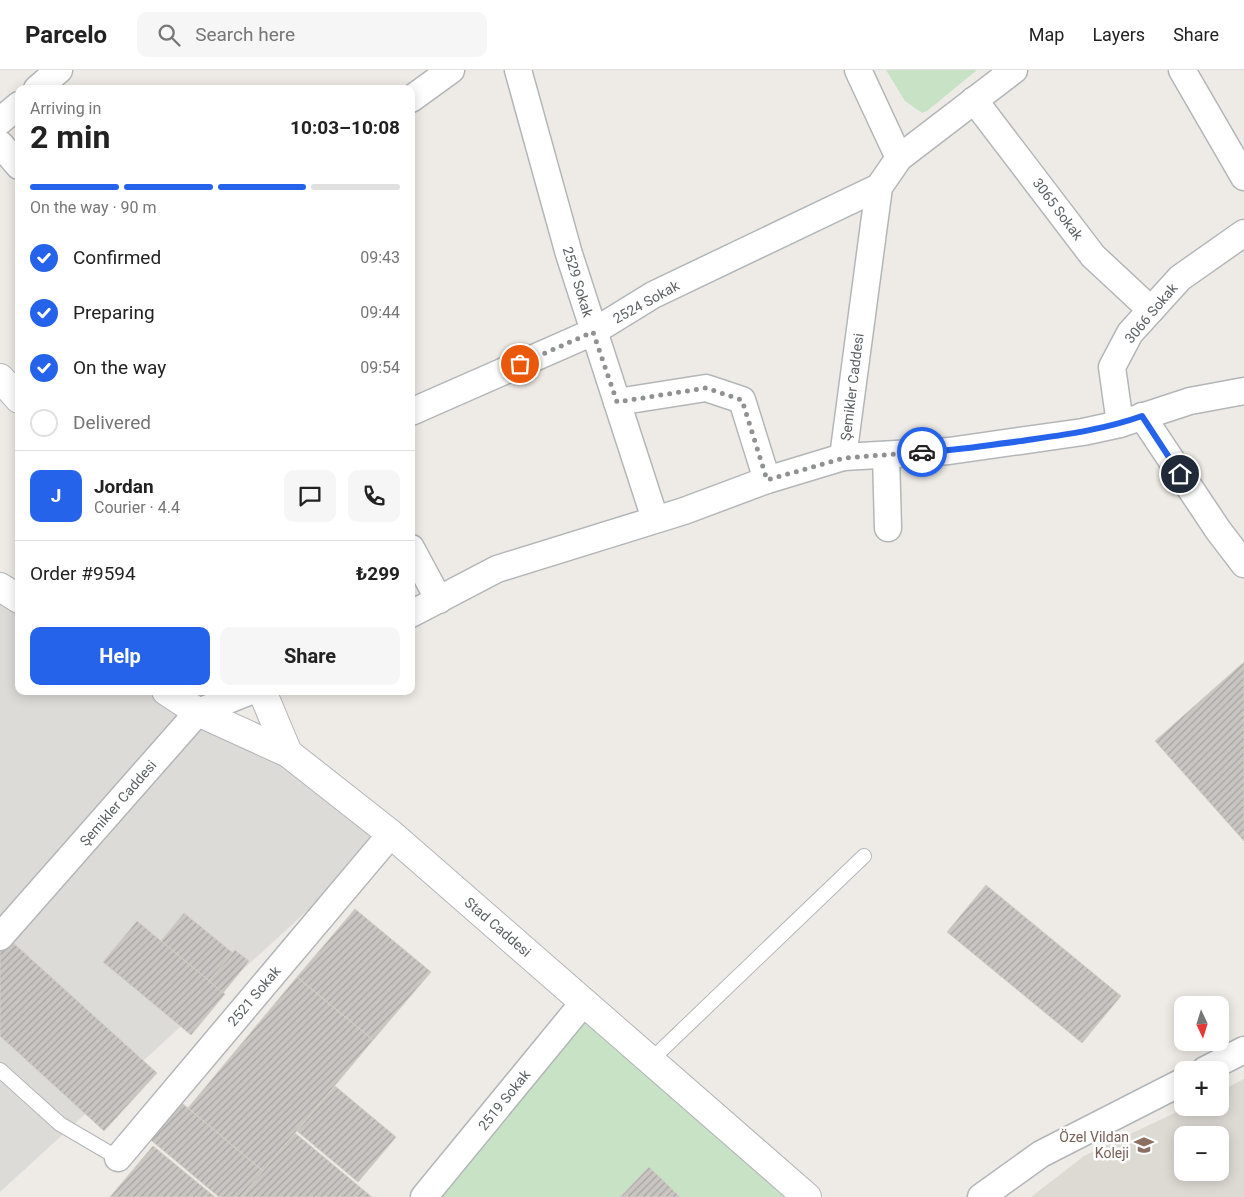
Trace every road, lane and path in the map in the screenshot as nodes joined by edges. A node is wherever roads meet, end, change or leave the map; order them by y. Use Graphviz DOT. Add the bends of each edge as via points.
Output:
graph roads {
  1 [pos="59,70"];
  2 [pos="451,70"];
  3 [pos="518,70"];
  4 [pos="858,70"];
  5 [pos="1014,70"];
  6 [pos="1182,70"];
  7 [pos="42,85"];
  8 [pos="415,96"];
  9 [pos="974,100"];
  10 [pos="15,108"];
  11 [pos="0,121"];
  12 [pos="0,144"];
  13 [pos="899,158"];
  14 [pos="15,161"];
  15 [pos="1244,177"];
  16 [pos="879,188"];
  17 [pos="1244,233"];
  18 [pos="1151,310"];
  19 [pos="593,332"];
  20 [pos="1244,391"];
  21 [pos="617,402"];
  22 [pos="415,410"];
  23 [pos="1131,420"];
  24 [pos="886,454"];
  25 [pos="844,458"];
  26 [pos="767,480"];
  27 [pos="656,519"];
  28 [pos="888,528"];
  29 [pos="415,555"];
  30 [pos="1244,564"];
  31 [pos="0,587"];
  32 [pos="15,596"];
  33 [pos="439,600"];
  34 [pos="415,612"];
  35 [pos="172,695"];
  36 [pos="240,695"];
  37 [pos="264,695"];
  38 [pos="198,712"];
  39 [pos="288,753"];
  40 [pos="390,834"];
  41 [pos="864,856"];
  42 [pos="0,937"];
  43 [pos="584,1002"];
  44 [pos="1244,1050"];
  45 [pos="651,1060"];
  46 [pos="1223,1061"];
  47 [pos="0,1070"];
  48 [pos="1174,1086"];
  49 [pos="118,1158"];
  50 [pos="424,1197"];
  51 [pos="807,1197"];
  52 [pos="981,1197"];
  1 -- 7 [label="street"];
  2 -- 8 [label="street"];
  3 -- 19 [label="street, 2529 Sokak" via="568,254"];
  4 -- 13 [label="street"];
  5 -- 9 [label="street, Şemikler Caddesi"];
  6 -- 15 [label="street"];
  9 -- 13 [label="street, Şemikler Caddesi"];
  9 -- 18 [label="street, 3065 Sokak" via="1093,256"];
  10 -- 11 [label="street"];
  12 -- 14 [label="street"];
  13 -- 16 [label="street, Şemikler Caddesi"];
  16 -- 19 [label="street, 2524 Sokak" via="653,295"];
  16 -- 25 [label="street, Şemikler Caddesi"];
  17 -- 18 [label="street, 3066 Sokak" via="1180,278"];
  18 -- 23 [label="street, 3066 Sokak" via="1130,333 1112,367"];
  19 -- 21 [label="street, 2529 Sokak"];
  19 -- 22 [label="street, 2524 Sokak"];
  20 -- 23 [label="street" via="1190,401"];
  21 -- 26 [label="street" via="706,388 742,400"];
  21 -- 27 [label="street, 2529 Sokak"];
  23 -- 24 [label="street" via="1083,432 948,451"];
  23 -- 30 [label="street"];
  24 -- 25 [label="street"];
  24 -- 28 [label="street"];
  25 -- 26 [label="street, Şemikler Caddesi"];
  26 -- 27 [label="street, Şemikler Caddesi"];
  27 -- 33 [label="street, Şemikler Caddesi" via="498,569"];
  29 -- 33 [label="street"];
  31 -- 32 [label="street"];
  33 -- 34 [label="street, Şemikler Caddesi"];
  35 -- 38 [label="street, Stad Caddesi"];
  36 -- 38 [label="street, Şemikler Caddesi"];
  37 -- 39 [label="street"];
  38 -- 39 [label="street, Stad Caddesi"];
  38 -- 42 [label="street, Şemikler Caddesi"];
  39 -- 40 [label="street, Stad Caddesi"];
  40 -- 43 [label="street, Stad Caddesi"];
  40 -- 49 [label="street, 2521 Sokak"];
  41 -- 45 [label="lane"];
  43 -- 45 [label="street, Stad Caddesi"];
  43 -- 50 [label="street, 2519 Sokak"];
  44 -- 46 [label="street"];
  45 -- 51 [label="street, Stad Caddesi"];
  47 -- 49 [label="lane" via="60,1124"];
  48 -- 52 [label="street" via="1041,1154"];
}
